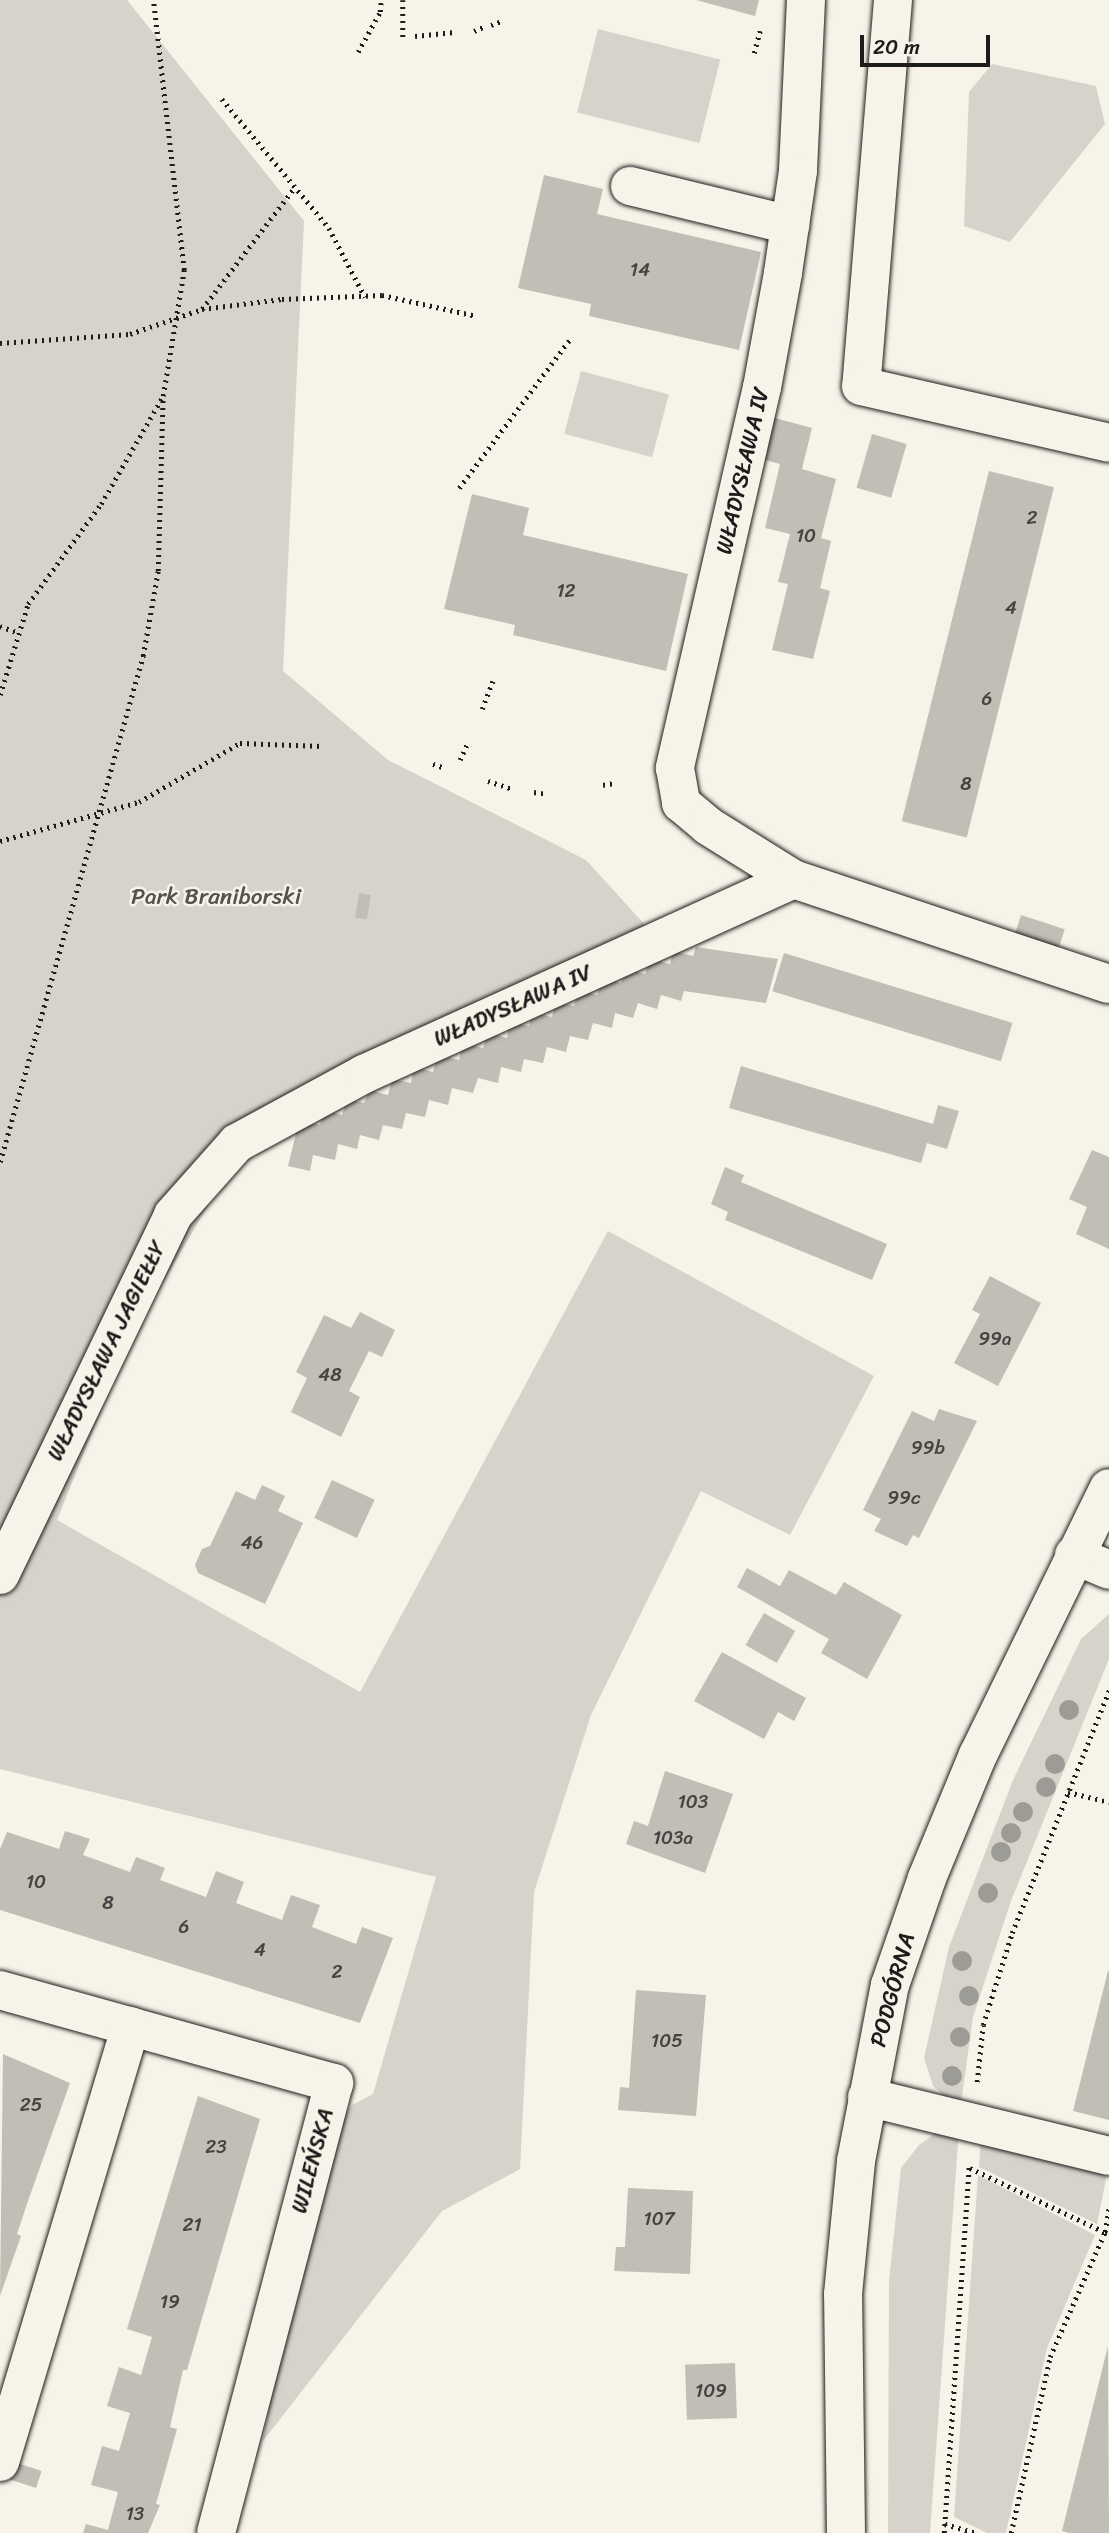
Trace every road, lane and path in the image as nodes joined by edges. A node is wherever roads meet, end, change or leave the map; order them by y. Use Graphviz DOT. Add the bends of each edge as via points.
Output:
graph roads {
  1 [pos="153,0"];
  2 [pos="381,0"];
  3 [pos="403,0"];
  4 [pos="806,0"];
  5 [pos="893,0"];
  6 [pos="502,21"];
  7 [pos="491,25"];
  8 [pos="483,27"];
  9 [pos="474,31"];
  10 [pos="455,32"];
  11 [pos="415,36"];
  12 [pos="403,38"];
  13 [pos="358,51"];
  14 [pos="222,99"];
  15 [pos="630,186"];
  16 [pos="295,187"];
  17 [pos="790,226"];
  18 [pos="365,297"];
  19 [pos="202,309"];
  20 [pos="477,316"];
  21 [pos="179,319"];
  22 [pos="570,339"];
  23 [pos="0,343"];
  24 [pos="163,396"];
  25 [pos="1109,443"];
  26 [pos="459,488"];
  27 [pos="0,626"];
  28 [pos="19,633"];
  29 [pos="493,681"];
  30 [pos="0,695"];
  31 [pos="482,709"];
  32 [pos="468,742"];
  33 [pos="322,746"];
  34 [pos="460,760"];
  35 [pos="433,764"];
  36 [pos="445,768"];
  37 [pos="488,781"];
  38 [pos="614,783"];
  39 [pos="603,785"];
  40 [pos="513,789"];
  41 [pos="534,792"];
  42 [pos="546,794"];
  43 [pos="98,814"];
  44 [pos="0,841"];
  45 [pos="793,879"];
  46 [pos="1109,984"];
  47 [pos="237,1143"];
  48 [pos="0,1162"];
  49 [pos="1109,1488"];
  50 [pos="1074,1555"];
  51 [pos="1109,1570"];
  52 [pos="0,1575"];
  53 [pos="1068,1792"];
  54 [pos="1109,1802"];
  55 [pos="0,1990"];
  56 [pos="131,2026"];
  57 [pos="867,2097"];
  58 [pos="1109,2156"];
  59 [pos="969,2168"];
  60 [pos="1109,2206"];
  61 [pos="1107,2232"];
  62 [pos="0,2462"];
  63 [pos="945,2524"];
  64 [pos="216,2533"];
  65 [pos="846,2533"];
  66 [pos="977,2533"];
  67 [pos="1011,2533"];
  1 -- 21 [label="path" via="184,270"];
  2 -- 13 [label="path" via="380,12"];
  3 -- 12 [label="path"];
  4 -- 17 [label="street, WŁADYSŁAWA IV"];
  5 -- 25 [label="street" via="860,386"];
  6 -- 7 [label="path"];
  8 -- 9 [label="path"];
  10 -- 11 [label="path"];
  14 -- 16 [label="path"];
  15 -- 17 [label="street"];
  16 -- 18 [label="path" via="329,228"];
  16 -- 19 [label="path"];
  17 -- 45 [label="street, WŁADYSŁAWA IV" via="762,387 675,768 681,803 708,826"];
  18 -- 19 [label="path" via="282,299"];
  18 -- 20 [label="path" via="382,295"];
  19 -- 21 [label="path"];
  21 -- 23 [label="path" via="130,334"];
  21 -- 24 [label="path"];
  22 -- 26 [label="path"];
  24 -- 28 [label="path" via="101,504 28,604"];
  24 -- 43 [label="path" via="158,570 143,656"];
  27 -- 28 [label="path"];
  28 -- 30 [label="path"];
  29 -- 31 [label="path"];
  32 -- 34 [label="path"];
  33 -- 43 [label="path" via="240,743 139,802"];
  35 -- 36 [label="path"];
  37 -- 40 [label="path"];
  38 -- 39 [label="path"];
  41 -- 42 [label="path"];
  43 -- 44 [label="path"];
  43 -- 48 [label="path"];
  45 -- 46 [label="street, WŁADYSŁAWA IV"];
  45 -- 47 [label="street, WŁADYSŁAWA IV" via="364,1074"];
  47 -- 52 [label="street, WŁADYSŁAWA JAGIEŁŁY" via="173,1215"];
  49 -- 50 [label="street, PODGÓRNA"];
  50 -- 51 [label="street"];
  50 -- 57 [label="street, PODGÓRNA" via="978,1755 927,1878 890,1985"];
  53 -- 54 [label="path"];
  55 -- 56 [label="street, WILEŃSKA"];
  56 -- 62 [label="street"];
  56 -- 64 [label="street, WILEŃSKA" via="334,2083"];
  57 -- 58 [label="street"];
  57 -- 65 [label="street, PODGÓRNA" via="843,2294"];
  59 -- 61 [label="path"];
  60 -- 61 [label="path"];
  61 -- 67 [label="path" via="1050,2357"];
  63 -- 66 [label="path"];
}
